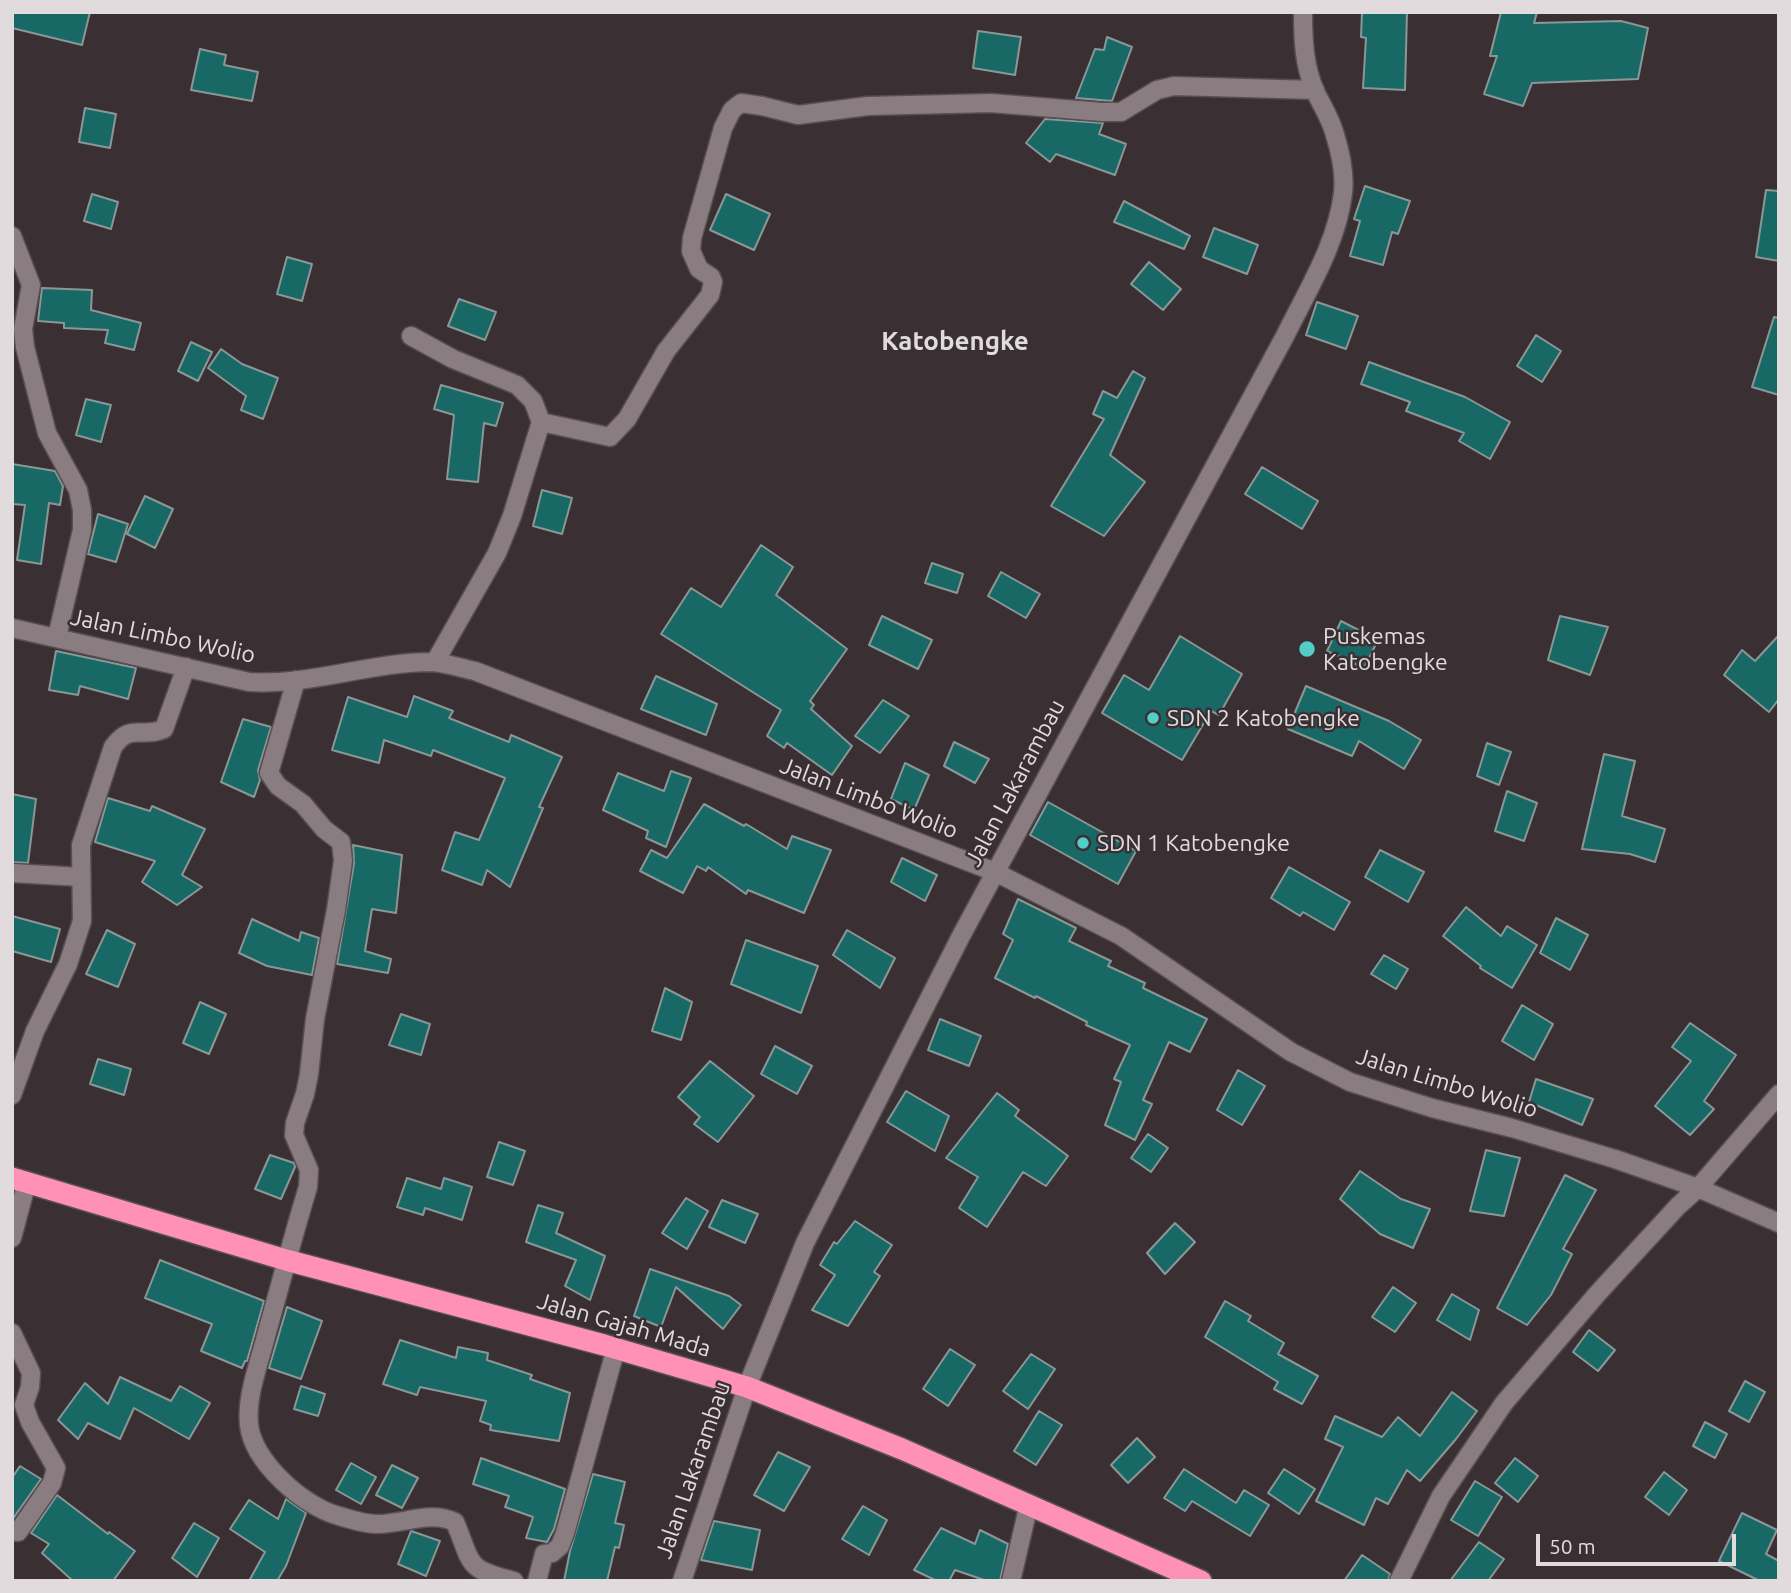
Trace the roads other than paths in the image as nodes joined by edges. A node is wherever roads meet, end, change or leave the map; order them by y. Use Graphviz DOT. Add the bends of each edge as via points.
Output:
graph roads {
  1 [pos="1303,12"];
  2 [pos="1315,90"];
  3 [pos="12,236"];
  4 [pos="411,336"];
  5 [pos="541,422"];
  6 [pos="12,628"];
  7 [pos="57,637"];
  8 [pos="435,662"];
  9 [pos="186,667"];
  10 [pos="296,680"];
  11 [pos="995,872"];
  12 [pos="12,873"];
  13 [pos="81,877"];
  14 [pos="1779,1094"];
  15 [pos="12,1095"];
  16 [pos="19,1180"];
  17 [pos="1698,1188"];
  18 [pos="1779,1223"];
  19 [pos="12,1238"];
  20 [pos="286,1260"];
  21 [pos="12,1333"];
  22 [pos="616,1349"];
  23 [pos="747,1387"];
  24 [pos="1029,1504"];
  25 [pos="18,1532"];
  26 [pos="514,1581"];
  27 [pos="537,1581"];
  28 [pos="682,1581"];
  29 [pos="1011,1581"];
  30 [pos="1201,1581"];
  31 [pos="1399,1581"];
  1 -- 2 [label="street, Jalan Lakarambau" via="1303,53"];
  2 -- 5 [label="street" via="1174,86 1157,90 1121,112 1102,113 991,103 868,106 798,115 741,103 723,128 692,238 691,251 699,269 713,282 710,295 666,351 627,419 610,437"];
  2 -- 11 [label="street, Jalan Lakarambau" via="1335,133 1339,156 1343,191 1334,231 1285,336"];
  3 -- 7 [label="street" via="31,285 23,329 25,347 47,433 78,490 82,510 82,530"];
  4 -- 5 [label="street" via="517,385 533,401"];
  5 -- 8 [label="street" via="497,553"];
  6 -- 7 [label="street, Jalan Limbo Wolio"];
  7 -- 9 [label="street, Jalan Limbo Wolio"];
  8 -- 10 [label="street, Jalan Limbo Wolio"];
  8 -- 11 [label="street, Jalan Limbo Wolio" via="475,671"];
  9 -- 10 [label="street, Jalan Limbo Wolio" via="249,681"];
  9 -- 13 [label="street" via="164,729 128,733 113,747 81,845"];
  10 -- 20 [label="street" via="268,773 341,842 342,861 309,1074 295,1123 294,1135 309,1170 308,1187"];
  11 -- 17 [label="street, Jalan Limbo Wolio" via="1121,936 1291,1052 1350,1082 1615,1159"];
  11 -- 23 [label="street, Jalan Lakarambau" via="811,1232"];
  12 -- 13 [label="street"];
  13 -- 15 [label="street" via="82,921"];
  14 -- 17 [label="street"];
  16 -- 19 [label="street"];
  16 -- 20 [label="highway, Jalan Gajah Mada"];
  17 -- 18 [label="street, Jalan Limbo Wolio"];
  17 -- 31 [label="street" via="1598,1293 1504,1403 1441,1496"];
  20 -- 22 [label="highway, Jalan Gajah Mada"];
  20 -- 26 [label="street" via="253,1388 249,1425 255,1448 290,1489 336,1516 375,1524 434,1517 455,1522 474,1567"];
  21 -- 25 [label="street" via="31,1373 23,1405 56,1468 52,1483"];
  22 -- 23 [label="highway, Jalan Gajah Mada"];
  22 -- 27 [label="street" via="565,1533 560,1546 544,1554"];
  23 -- 24 [label="highway, Jalan Gajah Mada"];
  23 -- 28 [label="street, Jalan Lakarambau"];
  24 -- 29 [label="street"];
  24 -- 30 [label="highway, Jalan Gajah Mada"];
}
